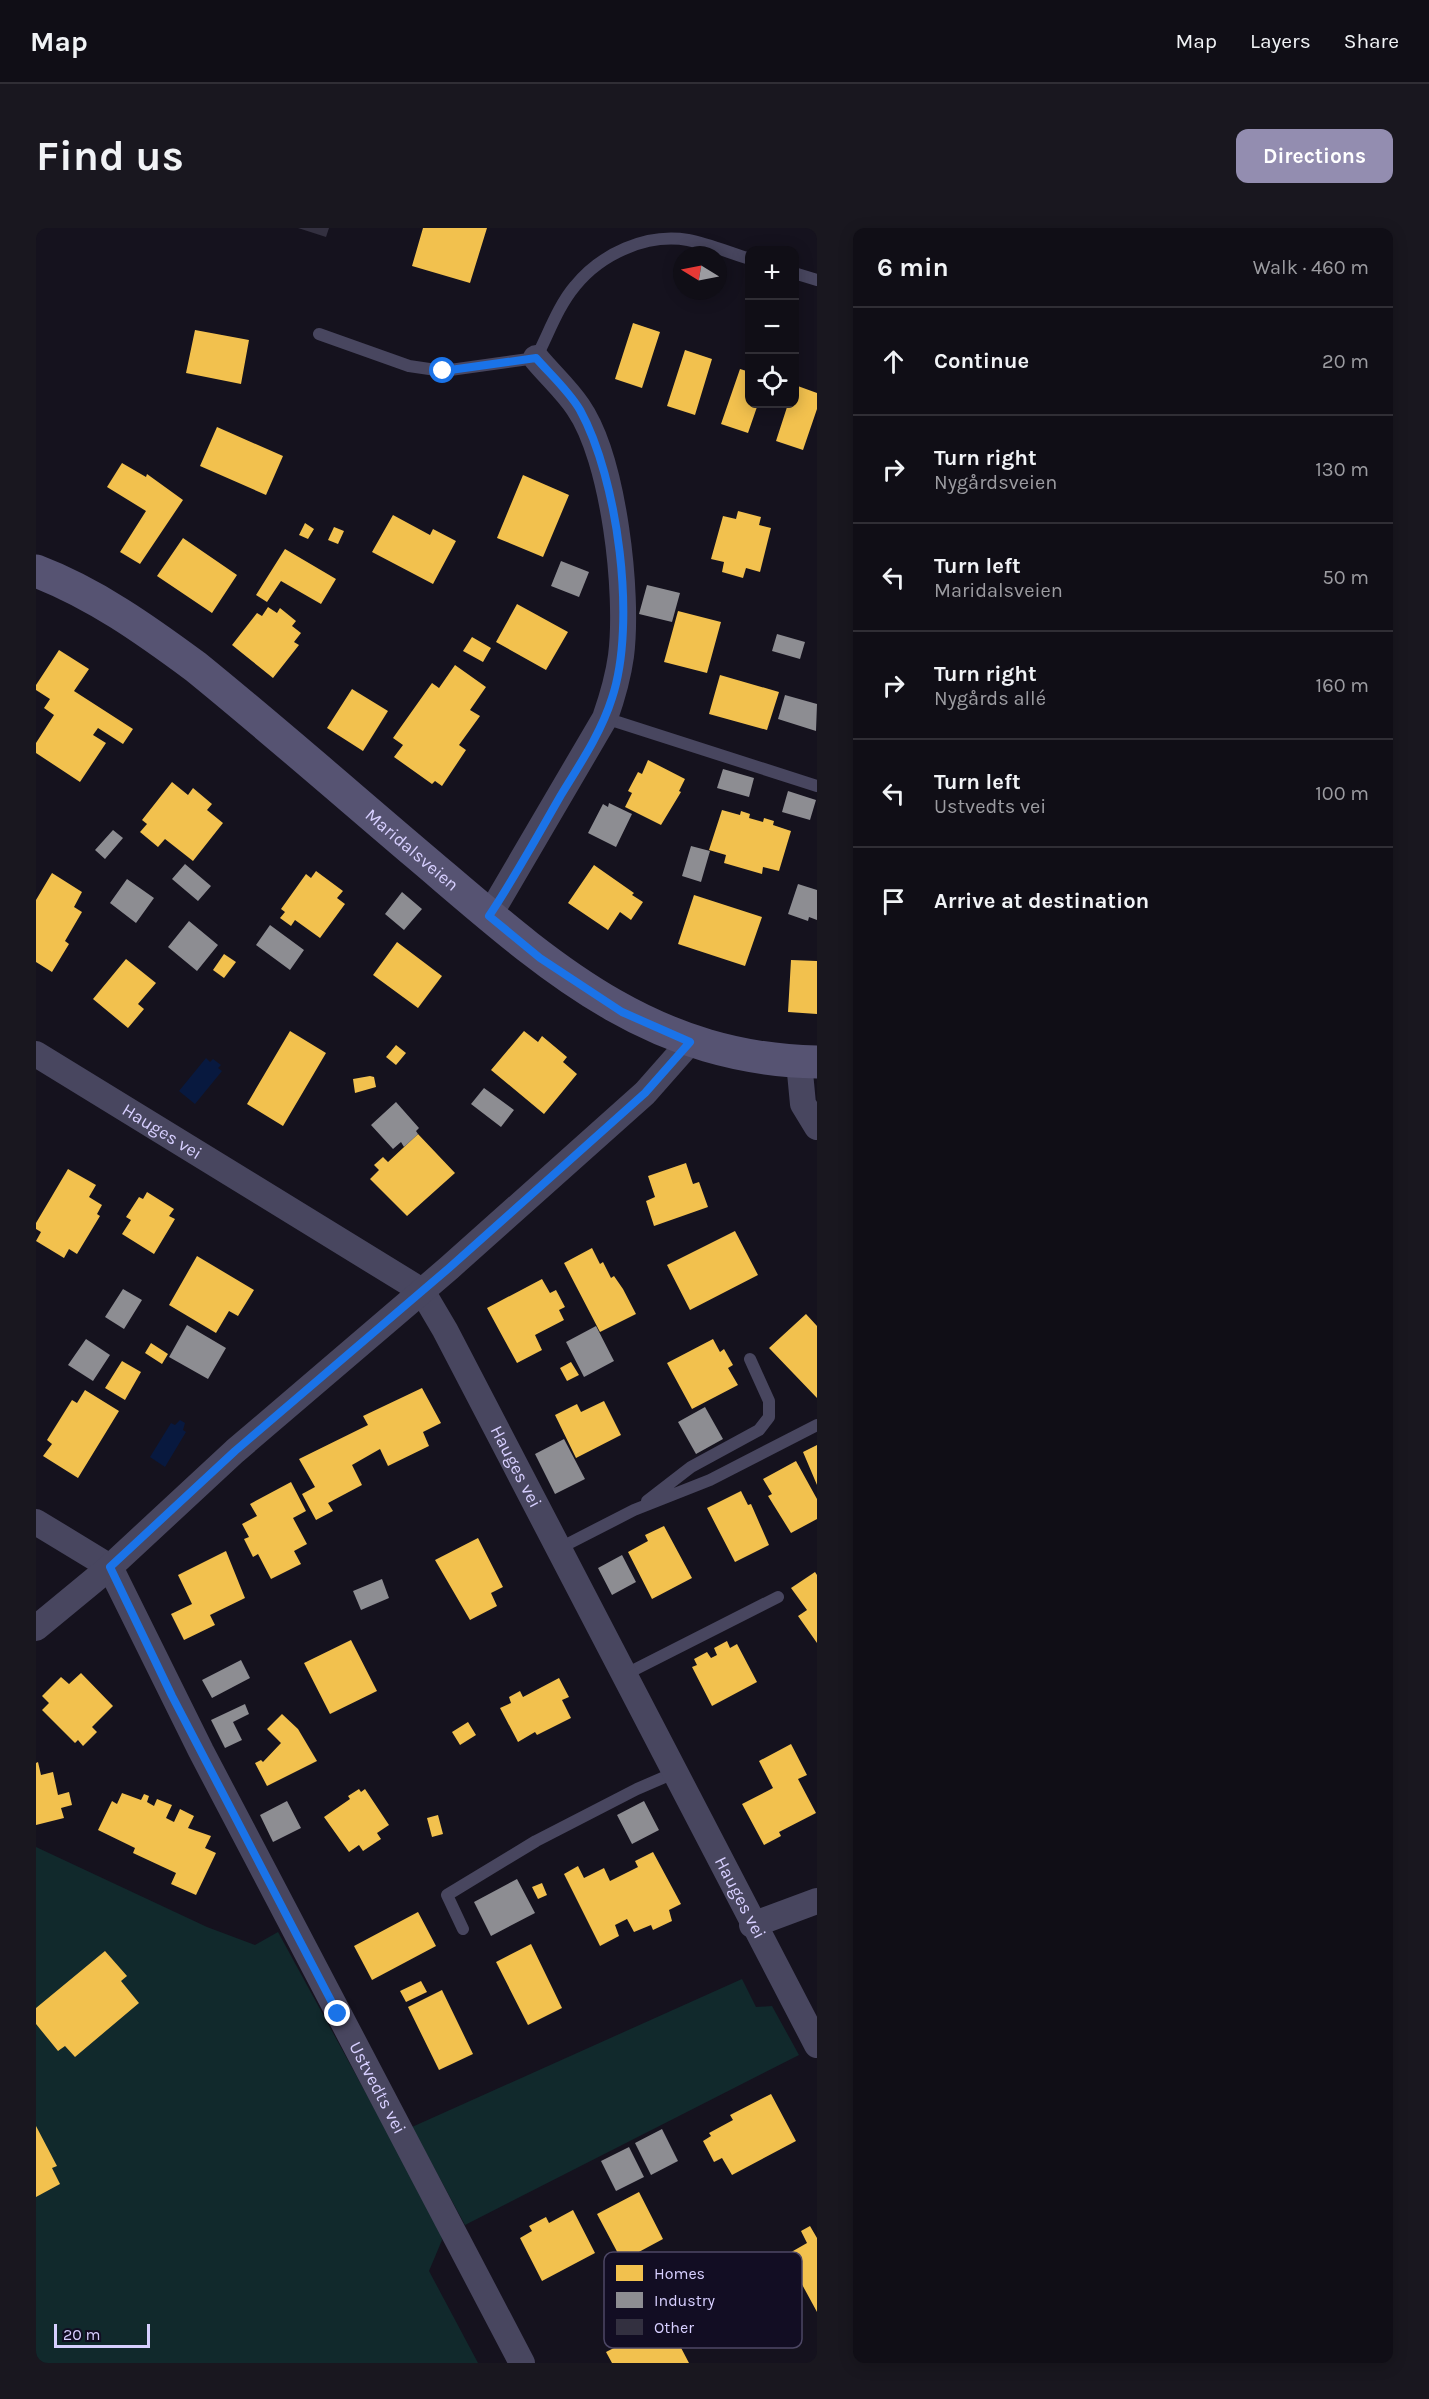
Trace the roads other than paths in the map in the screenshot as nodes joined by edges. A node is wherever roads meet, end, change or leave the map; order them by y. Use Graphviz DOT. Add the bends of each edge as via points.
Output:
graph roads {
  1 [pos="745,257"];
  2 [pos="799,274"];
  3 [pos="817,280"];
  4 [pos="319,334"];
  5 [pos="536,358"];
  6 [pos="36,571"];
  7 [pos="605,718"];
  8 [pos="817,786"];
  9 [pos="489,916"];
  10 [pos="690,1042"];
  11 [pos="36,1054"];
  12 [pos="808,1062"];
  13 [pos="817,1127"];
  14 [pos="422,1291"];
  15 [pos="750,1359"];
  16 [pos="817,1425"];
  17 [pos="634,1510"];
  18 [pos="36,1522"];
  19 [pos="558,1549"];
  20 [pos="110,1567"];
  21 [pos="778,1597"];
  22 [pos="36,1628"];
  23 [pos="624,1675"];
  24 [pos="674,1773"];
  25 [pos="817,1900"];
  26 [pos="753,1924"];
  27 [pos="464,1929"];
  28 [pos="817,2045"];
  29 [pos="522,2363"];
  1 -- 5 [label="lane" via="672,239 635,244 601,260 574,287"];
  2 -- 3 [label="lane"];
  4 -- 5 [label="lane" via="409,366 443,371"];
  5 -- 7 [label="street" via="578,407 590,430 608,487 618,545 622,604 621,655"];
  6 -- 9 [label="main road, Maridalsveien" via="99,601 196,667"];
  7 -- 8 [label="lane"];
  7 -- 9 [label="street"];
  9 -- 10 [label="main road, Maridalsveien" via="540,958 622,1012"];
  10 -- 12 [label="main road, Maridalsveien" via="725,1051"];
  10 -- 14 [label="street" via="645,1093"];
  11 -- 14 [label="street, Hauges vei"];
  12 -- 13 [label="street" via="803,1104"];
  14 -- 19 [label="street, Hauges vei"];
  14 -- 20 [label="street" via="235,1451"];
  15 -- 17 [label="lane" via="769,1401 769,1417 759,1430 691,1467"];
  16 -- 17 [label="lane" via="710,1480"];
  17 -- 19 [label="lane"];
  18 -- 20 [label="street"];
  19 -- 23 [label="street, Hauges vei"];
  20 -- 22 [label="street"];
  20 -- 29 [label="street, Ustvedts vei" via="172,1696"];
  21 -- 23 [label="lane"];
  23 -- 24 [label="street, Hauges vei"];
  24 -- 26 [label="street, Hauges vei"];
  24 -- 27 [label="lane" via="536,1841 447,1895"];
  25 -- 26 [label="street"];
  26 -- 28 [label="street, Hauges vei"];
}
